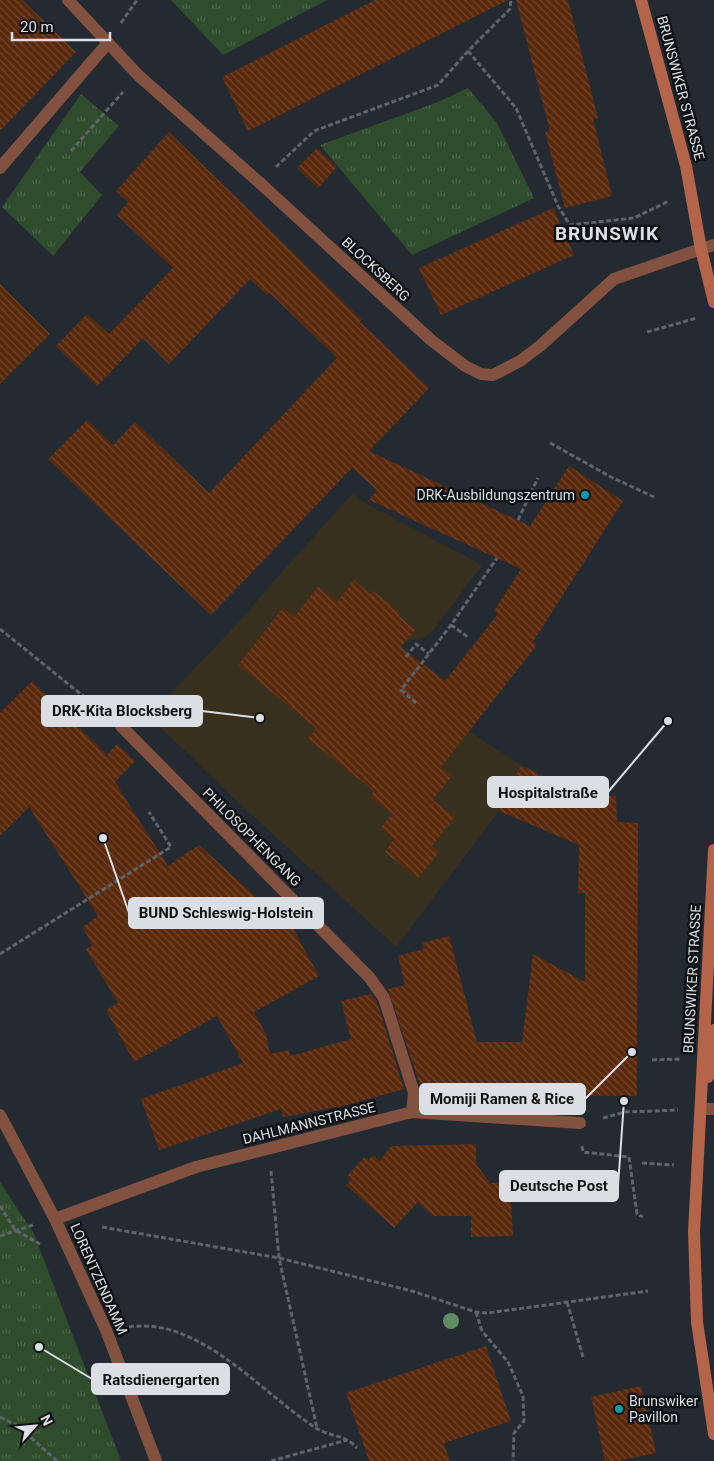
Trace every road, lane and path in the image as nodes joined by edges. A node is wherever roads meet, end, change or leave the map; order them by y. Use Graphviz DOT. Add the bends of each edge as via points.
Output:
graph roads {
  1 [pos="68,0"];
  2 [pos="511,0"];
  3 [pos="641,0"];
  4 [pos="107,44"];
  5 [pos="468,51"];
  6 [pos="138,75"];
  7 [pos="71,151"];
  8 [pos="0,168"];
  9 [pos="260,182"];
  10 [pos="634,218"];
  11 [pos="714,245"];
  12 [pos="701,249"];
  13 [pos="714,302"];
  14 [pos="704,316"];
  15 [pos="647,332"];
  16 [pos="550,443"];
  17 [pos="538,478"];
  18 [pos="654,497"];
  19 [pos="518,520"];
  20 [pos="497,558"];
  21 [pos="451,624"];
  22 [pos="0,629"];
  23 [pos="468,637"];
  24 [pos="429,654"];
  25 [pos="406,657"];
  26 [pos="416,703"];
  27 [pos="121,726"];
  28 [pos="150,812"];
  29 [pos="714,850"];
  30 [pos="0,954"];
  31 [pos="714,1030"];
  32 [pos="708,1109"];
  33 [pos="650,1111"];
  34 [pos="412,1112"];
  35 [pos="625,1112"];
  36 [pos="0,1115"];
  37 [pos="580,1123"];
  38 [pos="269,1148"];
  39 [pos="0,1206"];
  40 [pos="643,1217"];
  41 [pos="55,1219"];
  42 [pos="94,1226"];
  43 [pos="15,1230"];
  44 [pos="0,1236"];
  45 [pos="279,1258"];
  46 [pos="77,1266"];
  47 [pos="648,1291"];
  48 [pos="567,1302"];
  49 [pos="476,1312"];
  50 [pos="106,1330"];
  51 [pos="583,1357"];
  52 [pos="0,1417"];
  53 [pos="318,1429"];
  54 [pos="714,1434"];
  55 [pos="349,1440"];
  56 [pos="357,1448"];
  57 [pos="57,1461"];
  58 [pos="156,1461"];
  59 [pos="271,1461"];
  60 [pos="513,1461"];
  1 -- 4 [label="street, BLOCKSBERG"];
  2 -- 5 [label="path" via="510,9"];
  3 -- 12 [label="main road, BRUNSWIKER STRASSE" via="686,166"];
  4 -- 6 [label="street, BLOCKSBERG"];
  4 -- 8 [label="street"];
  5 -- 9 [label="path" via="438,85 314,131"];
  5 -- 10 [label="path" via="516,108 558,206 570,224"];
  6 -- 7 [label="path"];
  6 -- 9 [label="street, BLOCKSBERG"];
  9 -- 12 [label="street, BLOCKSBERG" via="431,340 481,374 493,374 520,361 614,279"];
  11 -- 12 [label="street, BLOCKSBERG"];
  12 -- 13 [label="main road, BRUNSWIKER STRASSE"];
  14 -- 15 [label="path"];
  16 -- 18 [label="path"];
  17 -- 19 [label="path"];
  20 -- 21 [label="path"];
  21 -- 23 [label="path"];
  21 -- 24 [label="path"];
  22 -- 27 [label="path"];
  24 -- 25 [label="path" via="416,644"];
  24 -- 26 [label="path" via="401,690"];
  27 -- 34 [label="street, PHILOSOPHENGANG" via="370,978 384,998 414,1093"];
  28 -- 30 [label="path" via="171,846"];
  29 -- 32 [label="main road, BRUNSWIKER STRASSE"];
  31 -- 32 [label="main road, BRUNSWIKER STRASSE"];
  32 -- 54 [label="main road, BRUNSWIKER STRASSE" via="694,1241 697,1322"];
  33 -- 35 [label="path"];
  34 -- 37 [label="street, DAHLMANNSTRASSE"];
  34 -- 38 [label="street, DAHLMANNSTRASSE"];
  36 -- 41 [label="street, LORENTZENDAMM"];
  37 -- 40 [label="path" via="583,1152 629,1157 637,1214"];
  38 -- 41 [label="street, DAHLMANNSTRASSE" via="196,1167"];
  38 -- 45 [label="path"];
  39 -- 43 [label="path"];
  41 -- 43 [label="path"];
  41 -- 46 [label="street, LORENTZENDAMM"];
  42 -- 45 [label="path"];
  43 -- 44 [label="path"];
  43 -- 46 [label="path"];
  45 -- 49 [label="path" via="412,1291"];
  45 -- 53 [label="path"];
  46 -- 50 [label="street, LORENTZENDAMM"];
  47 -- 48 [label="path"];
  48 -- 49 [label="path"];
  48 -- 51 [label="path"];
  49 -- 60 [label="path" via="482,1330 508,1362 523,1396 524,1420 514,1433"];
  50 -- 53 [label="path" via="141,1325 187,1334"];
  50 -- 58 [label="street, LORENTZENDAMM"];
  52 -- 57 [label="path" via="18,1426"];
  53 -- 55 [label="path"];
  55 -- 56 [label="path"];
  55 -- 59 [label="path"];
}
